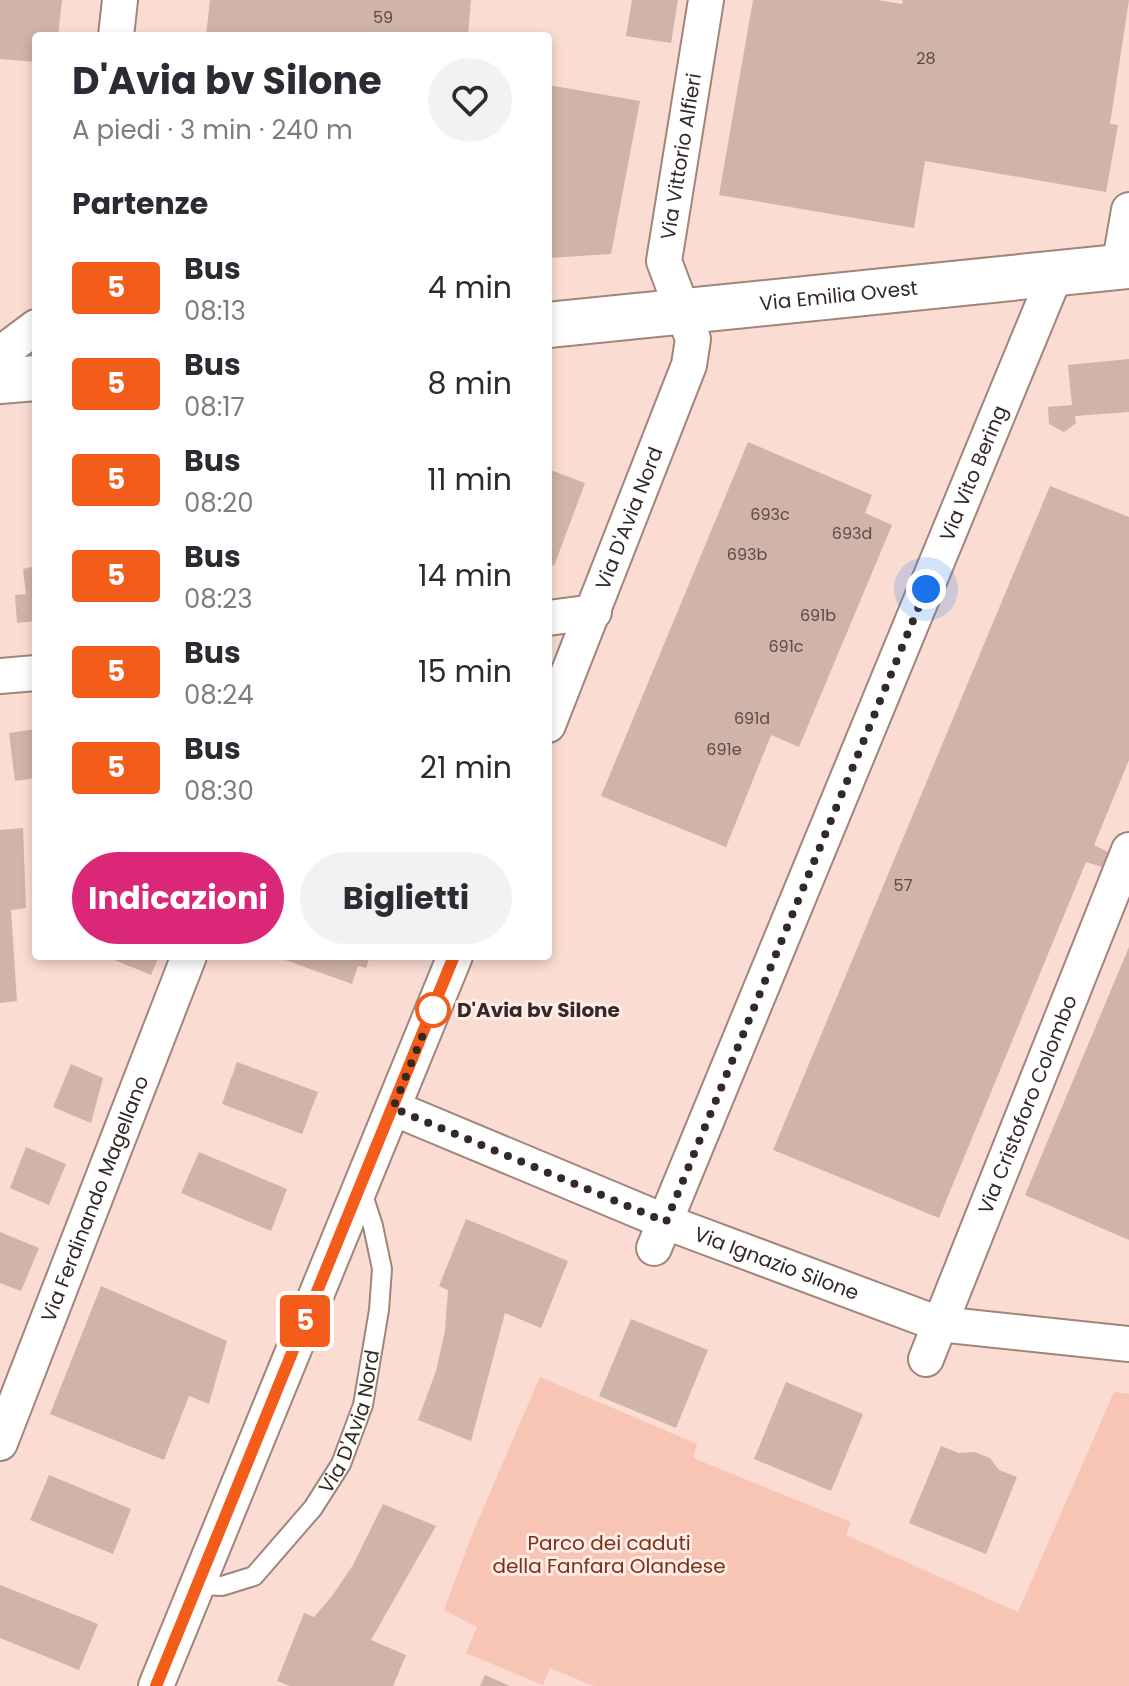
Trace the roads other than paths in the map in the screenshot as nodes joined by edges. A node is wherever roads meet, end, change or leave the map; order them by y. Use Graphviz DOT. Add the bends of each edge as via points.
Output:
graph roads {
  1 [pos="120,0"];
  2 [pos="706,0"];
  3 [pos="116,32"];
  4 [pos="1129,210"];
  5 [pos="1124,267"];
  6 [pos="1056,273"];
  7 [pos="682,312"];
  8 [pos="552,325"];
  9 [pos="32,330"];
  10 [pos="0,354"];
  11 [pos="32,378"];
  12 [pos="0,381"];
  13 [pos="594,612"];
  14 [pos="552,617"];
  15 [pos="32,673"];
  16 [pos="0,676"];
  17 [pos="552,715"];
  18 [pos="1129,850"];
  19 [pos="187,960"];
  20 [pos="453,960"];
  21 [pos="393,1108"];
  22 [pos="360,1187"];
  23 [pos="660,1235"];
  24 [pos="939,1324"];
  25 [pos="1129,1344"];
  26 [pos="926,1359"];
  27 [pos="0,1443"];
  28 [pos="197,1585"];
  29 [pos="156,1686"];
  1 -- 3 [label="street"];
  2 -- 7 [label="street, Via Vittorio Alfieri" via="664,261"];
  4 -- 5 [label="street"];
  5 -- 6 [label="main road, Via Emilia Ovest"];
  6 -- 7 [label="main road, Via Emilia Ovest"];
  6 -- 23 [label="street, Via Vito Bering"];
  7 -- 8 [label="main road, Via Emilia Ovest"];
  7 -- 13 [label="street, Via D'Avia Nord" via="693,339 689,365"];
  9 -- 10 [label="street"];
  11 -- 12 [label="main road"];
  13 -- 14 [label="street"];
  13 -- 17 [label="street, Via D'Avia Nord"];
  15 -- 16 [label="street"];
  18 -- 24 [label="street, Via Cristoforo Colombo"];
  19 -- 27 [label="street, Via Ferdinando Magellano"];
  20 -- 21 [label="street"];
  21 -- 22 [label="street"];
  21 -- 23 [label="street, Via Ignazio Silone"];
  22 -- 28 [label="street"];
  22 -- 28 [label="lane, Via D'Avia Nord" via="382,1269 363,1405 341,1464 313,1508 254,1576 222,1586"];
  23 -- 24 [label="street, Via Ignazio Silone"];
  24 -- 25 [label="street, Via Ignazio Silone"];
  24 -- 26 [label="street, Via Cristoforo Colombo"];
  28 -- 29 [label="street"];
}
